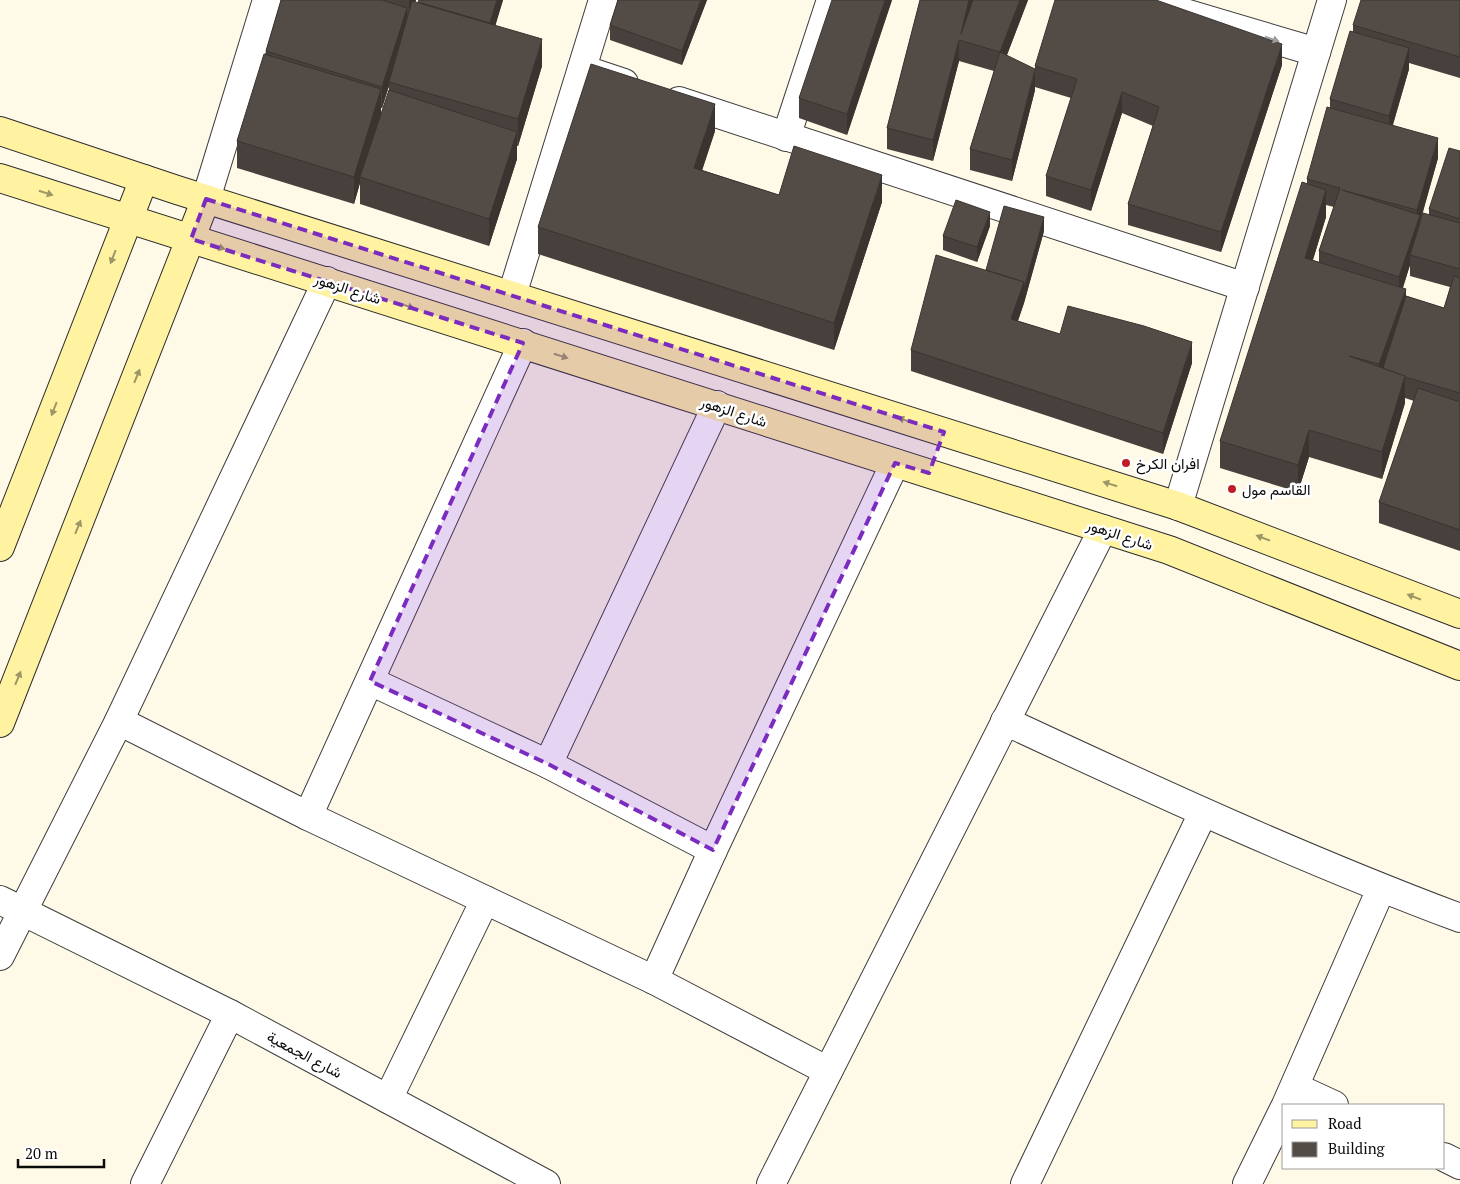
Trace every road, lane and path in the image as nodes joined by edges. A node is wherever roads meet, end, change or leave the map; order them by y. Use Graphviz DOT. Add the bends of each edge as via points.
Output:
graph roads {
  1 [pos="267,0"];
  2 [pos="603,0"];
  3 [pos="831,0"];
  4 [pos="1141,0"];
  5 [pos="1332,0"];
  6 [pos="1316,52"];
  7 [pos="582,69"];
  8 [pos="0,131"];
  9 [pos="786,136"];
  10 [pos="0,178"];
  11 [pos="144,179"];
  12 [pos="206,199"];
  13 [pos="128,220"];
  14 [pos="191,239"];
  15 [pos="326,281"];
  16 [pos="1245,287"];
  17 [pos="512,295"];
  18 [pos="523,343"];
  19 [pos="717,406"];
  20 [pos="944,432"];
  21 [pos="895,463"];
  22 [pos="929,473"];
  23 [pos="1178,506"];
  24 [pos="1103,529"];
  25 [pos="0,547"];
  26 [pos="1460,614"];
  27 [pos="1460,666"];
  28 [pos="370,681"];
  29 [pos="119,721"];
  30 [pos="1005,721"];
  31 [pos="0,723"];
  32 [pos="548,764"];
  33 [pos="1203,813"];
  34 [pos="308,816"];
  35 [pos="713,850"];
  36 [pos="1381,888"];
  37 [pos="485,900"];
  38 [pos="12,905"];
  39 [pos="1460,918"];
  40 [pos="0,956"];
  41 [pos="654,980"];
  42 [pos="230,1014"];
  43 [pos="828,1071"];
  44 [pos="388,1099"];
  45 [pos="1288,1100"];
  46 [pos="1325,1104"];
  47 [pos="1282,1112"];
  48 [pos="1445,1158"];
  49 [pos="1460,1165"];
  50 [pos="1460,1172"];
  51 [pos="145,1184"];
  52 [pos="546,1184"];
  53 [pos="771,1184"];
  54 [pos="1025,1184"];
  55 [pos="1247,1184"];
  56 [pos="1454,1184"];
  1 -- 12 [label="street"];
  2 -- 7 [label="street"];
  3 -- 9 [label="street"];
  4 -- 6 [label="street, one-way"];
  5 -- 6 [label="street"];
  6 -- 16 [label="street"];
  7 -- 9 [label="street"];
  7 -- 17 [label="street"];
  8 -- 11 [label="main road"];
  9 -- 16 [label="street"];
  10 -- 13 [label="main road, شارع الزهور, one-way"];
  11 -- 12 [label="main road"];
  11 -- 13 [label="main road"];
  12 -- 14 [label="main road"];
  12 -- 17 [label="main road"];
  13 -- 14 [label="main road, شارع الزهور"];
  13 -- 25 [label="main road, one-way"];
  14 -- 15 [label="main road, شارع الزهور, one-way"];
  31 -- 14 [label="main road, one-way"];
  15 -- 18 [label="main road, شارع الزهور, one-way"];
  15 -- 29 [label="street"];
  16 -- 23 [label="street"];
  20 -- 17 [label="main road, one-way"];
  18 -- 19 [label="main road, شارع الزهور, one-way"];
  18 -- 28 [label="street"];
  19 -- 21 [label="main road, شارع الزهور"];
  19 -- 32 [label="street"];
  20 -- 22 [label="main road"];
  23 -- 20 [label="main road, one-way"];
  21 -- 22 [label="main road, شارع الزهور"];
  21 -- 35 [label="street"];
  22 -- 24 [label="main road, شارع الزهور"];
  26 -- 23 [label="main road, one-way"];
  24 -- 27 [label="main road, شارع الزهور" via="1170,550"];
  24 -- 30 [label="street"];
  28 -- 32 [label="street"];
  28 -- 34 [label="street"];
  29 -- 34 [label="street"];
  29 -- 38 [label="street"];
  30 -- 33 [label="street"];
  30 -- 43 [label="street"];
  32 -- 35 [label="street"];
  33 -- 36 [label="street"];
  33 -- 54 [label="street"];
  34 -- 37 [label="street"];
  35 -- 41 [label="street"];
  36 -- 39 [label="street"];
  36 -- 45 [label="street"];
  37 -- 41 [label="street"];
  37 -- 44 [label="street"];
  38 -- 40 [label="street"];
  38 -- 42 [label="street, شارع الجمعية"];
  41 -- 43 [label="street"];
  42 -- 44 [label="street, شارع الجمعية"];
  42 -- 51 [label="street"];
  43 -- 53 [label="street"];
  44 -- 52 [label="street, شارع الجمعية"];
  45 -- 46 [label="street"];
  47 -- 55 [label="street"];
  48 -- 49 [label="street"];
  50 -- 56 [label="street"];
}
